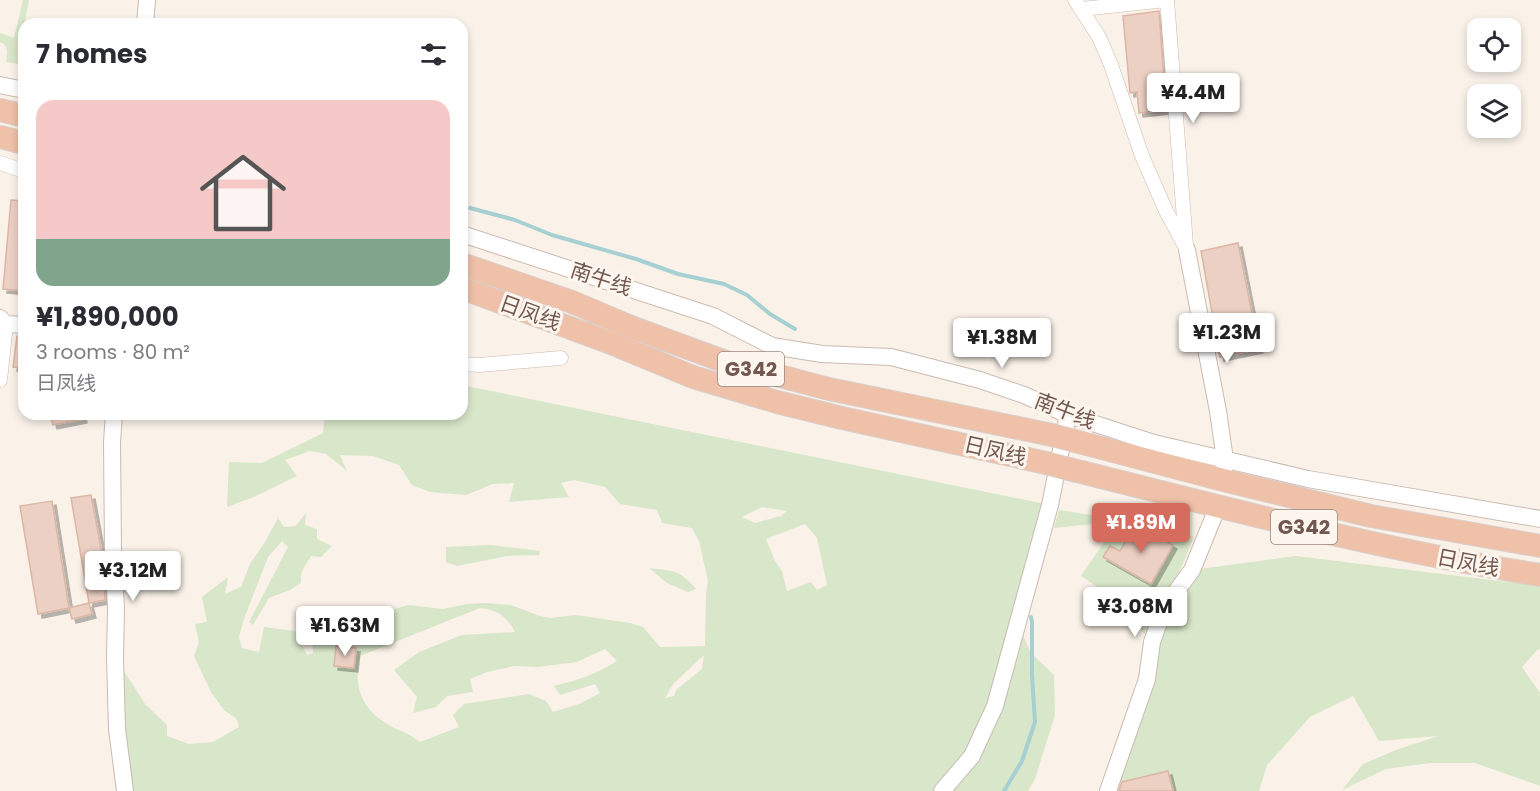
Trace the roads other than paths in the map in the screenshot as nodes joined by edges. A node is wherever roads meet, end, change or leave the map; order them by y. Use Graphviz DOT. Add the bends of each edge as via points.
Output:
graph roads {
  1 [pos="147,0"];
  2 [pos="1167,0"];
  3 [pos="1078,5"];
  4 [pos="146,18"];
  5 [pos="0,85"];
  6 [pos="18,89"];
  7 [pos="0,110"];
  8 [pos="18,114"];
  9 [pos="0,137"];
  10 [pos="18,142"];
  11 [pos="0,163"];
  12 [pos="18,169"];
  13 [pos="468,236"];
  14 [pos="1187,250"];
  15 [pos="468,266"];
  16 [pos="468,290"];
  17 [pos="3,321"];
  18 [pos="18,324"];
  19 [pos="561,358"];
  20 [pos="468,364"];
  21 [pos="0,380"];
  22 [pos="1068,415"];
  23 [pos="114,420"];
  24 [pos="1224,470"];
  25 [pos="1218,506"];
  26 [pos="1540,519"];
  27 [pos="1540,546"];
  28 [pos="1540,575"];
  29 [pos="125,791"];
  30 [pos="942,791"];
  31 [pos="1108,791"];
  1 -- 4 [label="street"];
  2 -- 3 [label="street"];
  2 -- 14 [label="street"];
  3 -- 14 [label="street" via="1099,37 1142,156"];
  5 -- 6 [label="street"];
  7 -- 8 [label="highway"];
  9 -- 10 [label="highway"];
  11 -- 12 [label="street"];
  13 -- 22 [label="street, 南牛线" via="713,316 772,346 822,354 891,357 980,380"];
  14 -- 24 [label="street" via="1218,411"];
  15 -- 24 [label="highway, 日凤线 / G342, bridge" via="726,362 829,389"];
  16 -- 25 [label="highway, 日凤线 / G342, bridge" via="693,377 777,402"];
  17 -- 18 [label="street"];
  17 -- 21 [label="street"];
  19 -- 20 [label="street"];
  22 -- 24 [label="street, 南牛线"];
  22 -- 30 [label="street" via="1050,505 995,706 972,756"];
  23 -- 29 [label="street" via="117,729"];
  24 -- 26 [label="street, 南牛线" via="1308,479"];
  24 -- 27 [label="highway, 日凤线 / G342" via="1371,516"];
  25 -- 28 [label="highway, 日凤线 / G342" via="1370,543"];
  25 -- 31 [label="street" via="1192,570 1164,608 1152,642 1147,679"];
}
